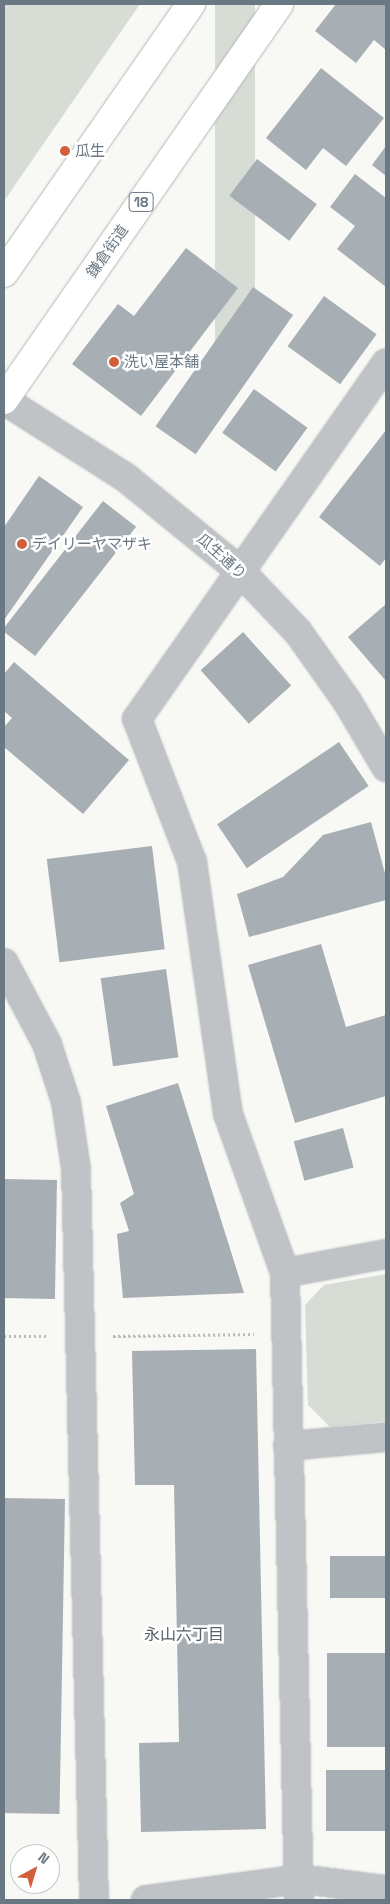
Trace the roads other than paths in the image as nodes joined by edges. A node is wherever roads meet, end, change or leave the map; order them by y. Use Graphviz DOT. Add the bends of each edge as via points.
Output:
graph roads {
  1 [pos="191,4"];
  2 [pos="279,4"];
  3 [pos="4,273"];
  4 [pos="386,364"];
  5 [pos="4,400"];
  6 [pos="239,570"];
  7 [pos="386,767"];
  8 [pos="4,962"];
  9 [pos="386,1254"];
  10 [pos="285,1273"];
  11 [pos="386,1437"];
  12 [pos="288,1446"];
  13 [pos="300,1890"];
  14 [pos="386,1890"];
  15 [pos="94,1900"];
  16 [pos="146,1900"];
  1 -- 3 [label="main road"];
  2 -- 5 [label="main road, 鎌倉街道 / 18"];
  4 -- 6 [label="street"];
  5 -- 6 [label="street, 瓜生通り" via="125,477"];
  6 -- 7 [label="street, 瓜生通り" via="298,632 347,701"];
  6 -- 10 [label="street" via="137,719 192,862 228,1114"];
  8 -- 15 [label="street" via="47,1044 66,1102 76,1169"];
  9 -- 10 [label="street"];
  10 -- 12 [label="street"];
  11 -- 12 [label="street"];
  12 -- 13 [label="street"];
  13 -- 14 [label="street"];
  13 -- 16 [label="street"];
}
